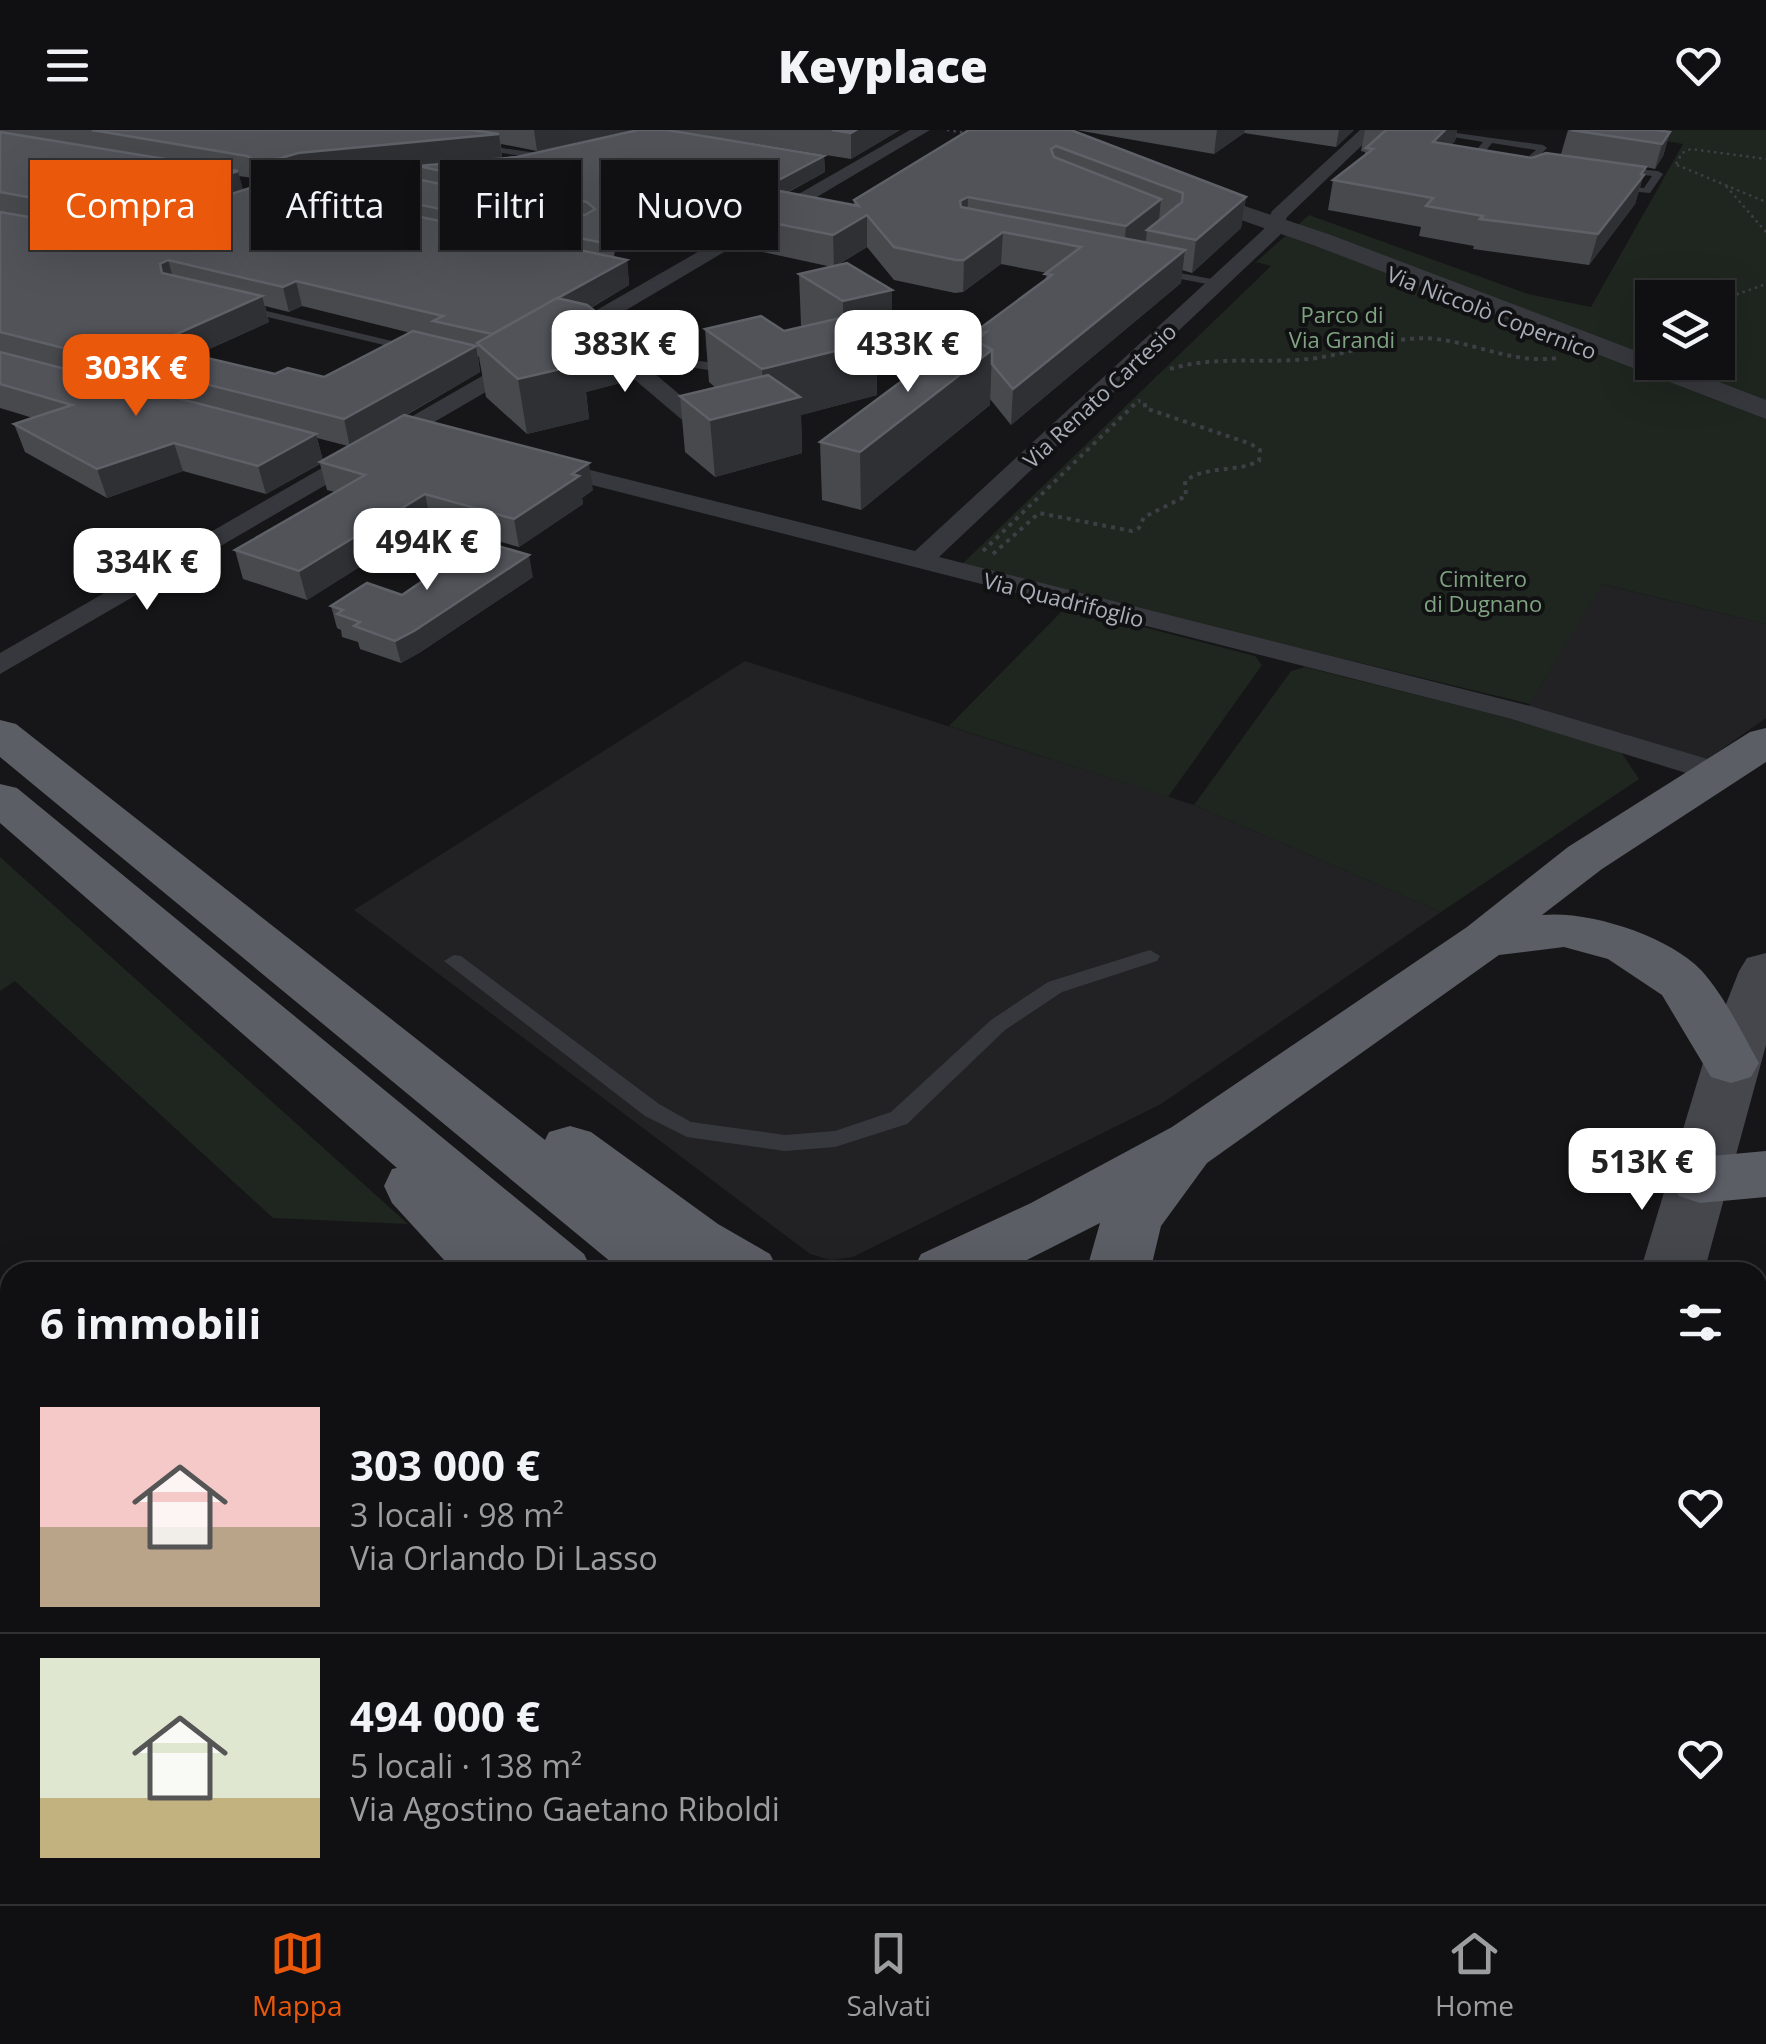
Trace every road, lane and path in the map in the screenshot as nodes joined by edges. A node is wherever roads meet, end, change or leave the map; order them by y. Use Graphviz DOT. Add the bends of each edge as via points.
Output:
graph roads {
  1 [pos="922,130"];
  2 [pos="947,130"];
  3 [pos="1370,130"];
  4 [pos="1416,130"];
  5 [pos="964,134"];
  6 [pos="979,135"];
  7 [pos="1490,140"];
  8 [pos="471,144"];
  9 [pos="558,156"];
  10 [pos="1766,158"];
  11 [pos="817,163"];
  12 [pos="1580,163"];
  13 [pos="1676,164"];
  14 [pos="1495,168"];
  15 [pos="1614,168"];
  16 [pos="854,169"];
  17 [pos="420,174"];
  18 [pos="1658,174"];
  19 [pos="1165,183"];
  20 [pos="233,184"];
  21 [pos="1725,185"];
  22 [pos="1609,186"];
  23 [pos="251,188"];
  24 [pos="1766,202"];
  25 [pos="1275,224"];
  26 [pos="1766,232"];
  27 [pos="1145,270"];
  28 [pos="623,274"];
  29 [pos="661,282"];
  30 [pos="1218,284"];
  31 [pos="1766,284"];
  32 [pos="1735,295"];
  33 [pos="230,305"];
  34 [pos="1635,330"];
  35 [pos="561,340"];
  36 [pos="1590,346"];
  37 [pos="614,352"];
  38 [pos="434,354"];
  39 [pos="746,360"];
  40 [pos="1170,369"];
  41 [pos="1138,401"];
  42 [pos="1766,410"];
  43 [pos="1766,418"];
  44 [pos="702,425"];
  45 [pos="407,430"];
  46 [pos="442,439"];
  47 [pos="318,450"];
  48 [pos="518,459"];
  49 [pos="356,460"];
  50 [pos="988,560"];
  51 [pos="919,562"];
  52 [pos="0,666"];
  53 [pos="0,734"];
  54 [pos="1766,742"];
  55 [pos="1720,773"];
  56 [pos="0,798"];
  57 [pos="1485,939"];
  58 [pos="1150,956"];
  59 [pos="454,961"];
  60 [pos="1766,970"];
  61 [pos="256,1014"];
  62 [pos="1730,1064"];
  63 [pos="476,1118"];
  64 [pos="1194,1143"];
  65 [pos="1766,1174"];
  66 [pos="1700,1180"];
  67 [pos="485,1262"];
  68 [pos="549,1262"];
  69 [pos="655,1262"];
  70 [pos="730,1262"];
  71 [pos="965,1262"];
  72 [pos="1120,1262"];
  73 [pos="1675,1262"];
  1 -- 16 [label="street"];
  2 -- 5 [label="path"];
  3 -- 25 [label="street, Via Renato Cartesio"];
  4 -- 7 [label="lane"];
  5 -- 6 [label="path"];
  7 -- 12 [label="lane" via="1543,148 1534,156"];
  7 -- 14 [label="lane" via="1470,164"];
  8 -- 9 [label="lane"];
  9 -- 17 [label="street"];
  10 -- 13 [label="path" via="1691,149"];
  11 -- 16 [label="street"];
  13 -- 18 [label="path" via="1670,176"];
  13 -- 21 [label="path"];
  15 -- 18 [label="lane"];
  16 -- 29 [label="street"];
  18 -- 22 [label="lane" via="1648,191"];
  19 -- 25 [label="street, Via Niccolò Copernico"];
  20 -- 23 [label="street"];
  21 -- 24 [label="path"];
  21 -- 26 [label="path"];
  25 -- 30 [label="street, Via Renato Cartesio"];
  25 -- 36 [label="street, Via Niccolò Copernico"];
  27 -- 30 [label="lane"];
  28 -- 29 [label="street"];
  29 -- 35 [label="street"];
  30 -- 51 [label="street, Via Renato Cartesio"];
  31 -- 32 [label="path"];
  33 -- 38 [label="lane"];
  34 -- 36 [label="path"];
  35 -- 37 [label="street"];
  35 -- 45 [label="street" via="498,369"];
  36 -- 40 [label="path" via="1524,361 1457,342 1406,338 1305,360 1211,358"];
  36 -- 42 [label="street, Via Niccolò Copernico"];
  36 -- 43 [label="street, Via Niccolò Copernico"];
  37 -- 39 [label="lane" via="714,367"];
  37 -- 44 [label="street"];
  41 -- 50 [label="path" via="1251,444 1260,450 1259,461 1242,470 1194,473 1185,480 1186,496 1132,530 1033,516"];
  45 -- 46 [label="street"];
  45 -- 49 [label="street"];
  47 -- 49 [label="street"];
  48 -- 51 [label="street, Via Quadrifoglio"];
  49 -- 52 [label="street"];
  51 -- 55 [label="street, Via Quadrifoglio" via="1518,712"];
  53 -- 63 [label="highway"];
  54 -- 55 [label="highway"];
  55 -- 57 [label="highway" via="1590,855"];
  56 -- 61 [label="highway"];
  57 -- 62 [label="highway" via="1564,930 1626,946 1681,982"];
  57 -- 64 [label="highway"];
  58 -- 59 [label="lane" via="1055,987 998,1025 898,1118 835,1139 786,1142 687,1129 652,1110"];
  60 -- 62 [label="main road"];
  61 -- 67 [label="highway"];
  61 -- 68 [label="highway"];
  62 -- 66 [label="main road"];
  63 -- 69 [label="highway"];
  63 -- 70 [label="highway" via="543,1128"];
  64 -- 71 [label="highway"];
  64 -- 72 [label="highway" via="1146,1196"];
  65 -- 66 [label="highway"];
  66 -- 73 [label="main road"];
}
